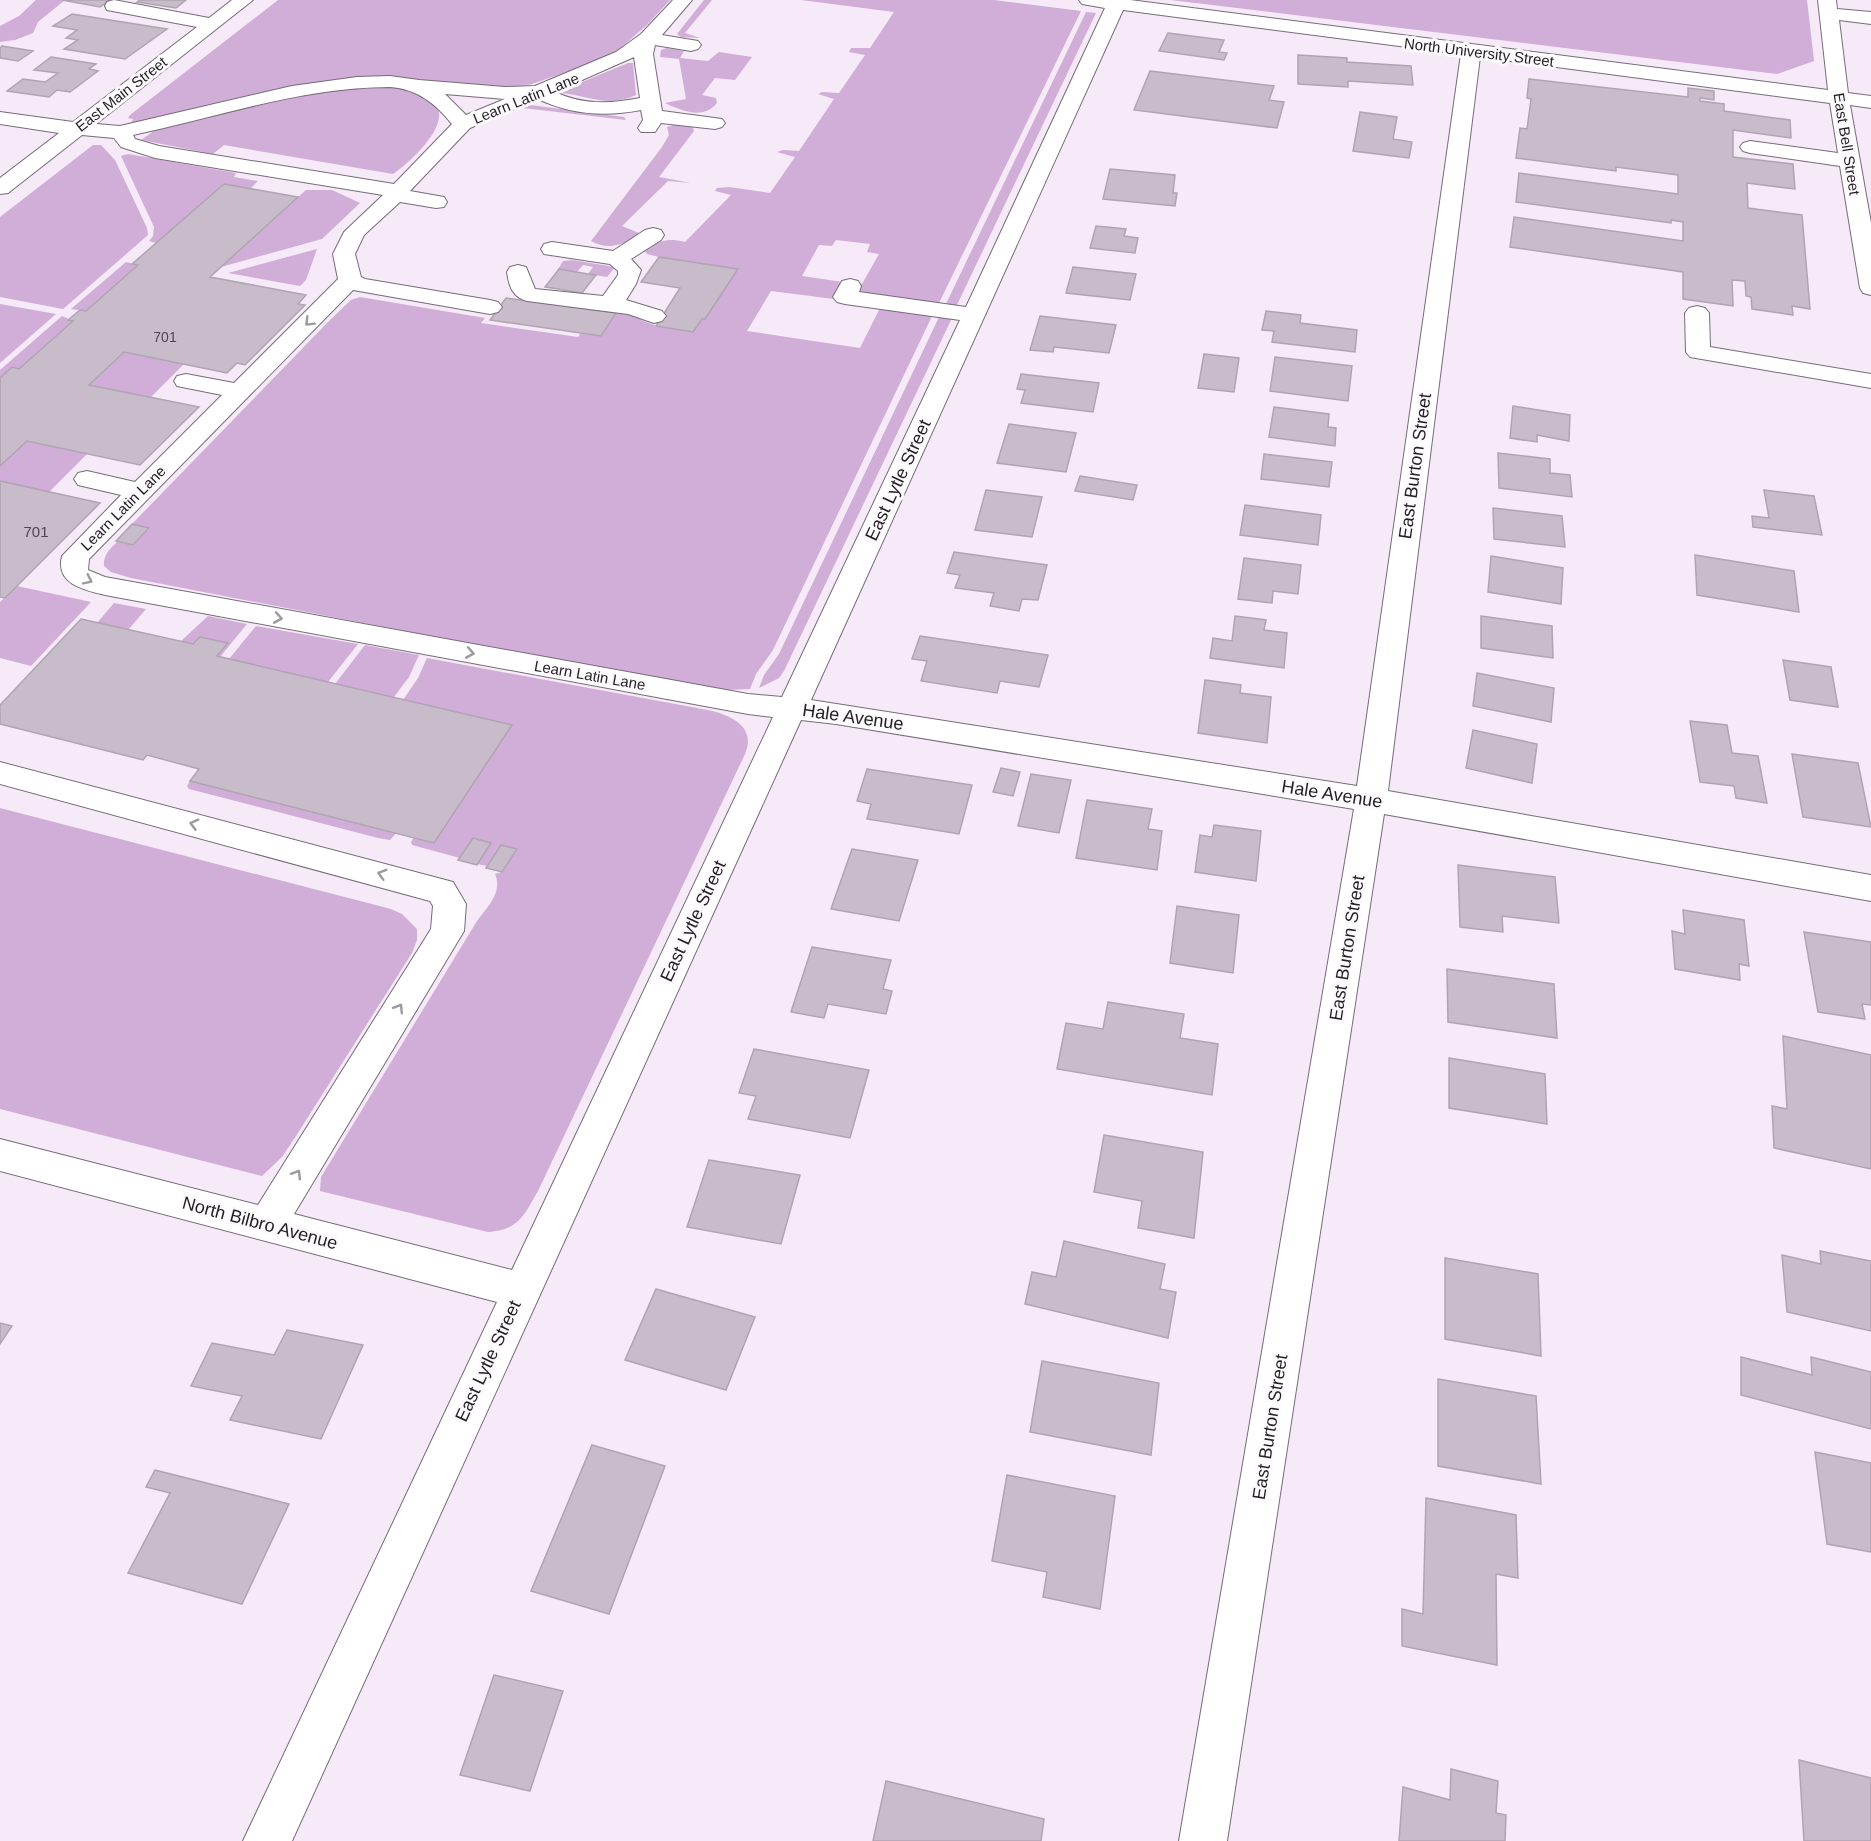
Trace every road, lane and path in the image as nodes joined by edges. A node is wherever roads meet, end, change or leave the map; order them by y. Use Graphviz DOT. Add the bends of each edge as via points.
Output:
graph roads {
  1 [pos="243,0"];
  2 [pos="683,0"];
  3 [pos="1107,1"];
  4 [pos="114,6"];
  5 [pos="1828,7"];
  6 [pos="1871,18"];
  7 [pos="213,24"];
  8 [pos="648,38"];
  9 [pos="691,45"];
  10 [pos="1471,51"];
  11 [pos="411,84"];
  12 [pos="539,92"];
  13 [pos="1839,99"];
  14 [pos="1871,102"];
  15 [pos="651,115"];
  16 [pos="0,118"];
  17 [pos="715,123"];
  18 [pos="463,124"];
  19 [pos="77,128"];
  20 [pos="120,132"];
  21 [pos="1750,147"];
  22 [pos="1850,161"];
  23 [pos="0,188"];
  24 [pos="397,193"];
  25 [pos="436,202"];
  26 [pos="653,235"];
  27 [pos="552,249"];
  28 [pos="617,258"];
  29 [pos="644,262"];
  30 [pos="518,272"];
  31 [pos="351,280"];
  32 [pos="850,286"];
  33 [pos="1871,288"];
  34 [pos="608,305"];
  35 [pos="490,307"];
  36 [pos="1697,313"];
  37 [pos="974,315"];
  38 [pos="654,316"];
  39 [pos="186,381"];
  40 [pos="1871,381"];
  41 [pos="240,391"];
  42 [pos="87,479"];
  43 [pos="140,491"];
  44 [pos="792,709"];
  45 [pos="0,773"];
  46 [pos="1371,800"];
  47 [pos="1871,888"];
  48 [pos="0,1155"];
  49 [pos="267,1224"];
  50 [pos="520,1290"];
  51 [pos="267,1841"];
  52 [pos="1203,1841"];
  1 -- 7 [label="street, East Main Street"];
  2 -- 8 [label="street, Learn Latin Lane"];
  3 -- 10 [label="street, North University Street"];
  3 -- 37 [label="street, East Lytle Street"];
  4 -- 7 [label="street"];
  5 -- 6 [label="street"];
  5 -- 13 [label="street, East Bell Street"];
  7 -- 19 [label="street, East Main Street"];
  8 -- 9 [label="street"];
  8 -- 12 [label="street, Learn Latin Lane" via="623,56"];
  8 -- 15 [label="street" via="643,54"];
  10 -- 13 [label="street, North University Street"];
  10 -- 46 [label="street, East Burton Street"];
  11 -- 12 [label="street" via="472,92"];
  11 -- 18 [label="street" via="440,98"];
  11 -- 20 [label="street" via="373,82 315,87"];
  12 -- 15 [label="street" via="587,108"];
  12 -- 18 [label="street, Learn Latin Lane" via="501,118"];
  13 -- 14 [label="street, North University Street"];
  13 -- 22 [label="street, East Bell Street"];
  15 -- 17 [label="street"];
  16 -- 19 [label="street"];
  18 -- 24 [label="street, Learn Latin Lane"];
  19 -- 20 [label="street"];
  19 -- 23 [label="street, East Main Street"];
  20 -- 24 [label="street" via="128,143 155,152"];
  21 -- 22 [label="street"];
  22 -- 33 [label="street, East Bell Street"];
  24 -- 25 [label="street"];
  24 -- 31 [label="street, Learn Latin Lane" via="355,232 344,254"];
  26 -- 28 [label="street"];
  27 -- 28 [label="street"];
  28 -- 29 [label="street"];
  28 -- 34 [label="street" via="630,270 630,277"];
  30 -- 34 [label="street" via="527,294"];
  31 -- 35 [label="street" via="359,285"];
  31 -- 41 [label="street, Learn Latin Lane, one-way"];
  32 -- 37 [label="street" via="845,297"];
  34 -- 38 [label="street" via="635,308"];
  36 -- 40 [label="street" via="1698,352"];
  37 -- 44 [label="street, East Lytle Street"];
  39 -- 41 [label="street"];
  41 -- 43 [label="street, Learn Latin Lane"];
  42 -- 43 [label="street"];
  43 -- 44 [label="street, Learn Latin Lane, one-way" via="76,556 72,565 85,581"];
  44 -- 46 [label="street, Hale Avenue"];
  44 -- 50 [label="street, East Lytle Street"];
  49 -- 45 [label="street, one-way" via="447,931 450,904 441,891"];
  46 -- 47 [label="street, Hale Avenue"];
  46 -- 52 [label="street, East Burton Street"];
  48 -- 49 [label="street, North Bilbro Avenue"];
  49 -- 50 [label="street, North Bilbro Avenue"];
  50 -- 51 [label="street, East Lytle Street"];
}
